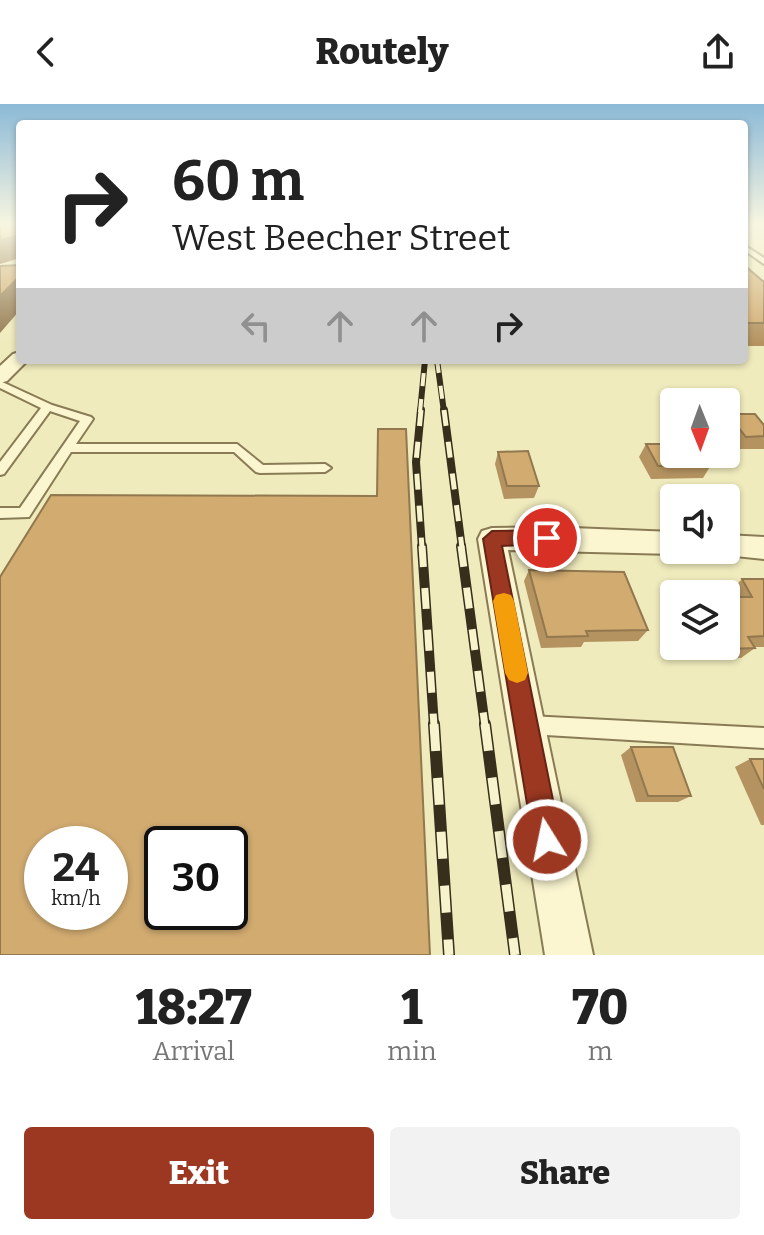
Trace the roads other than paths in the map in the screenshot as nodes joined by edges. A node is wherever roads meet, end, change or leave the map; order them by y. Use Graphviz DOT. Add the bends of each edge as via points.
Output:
graph roads {
  1 [pos="16,362"];
  2 [pos="0,377"];
  3 [pos="0,384"];
  4 [pos="48,407"];
  5 [pos="68,448"];
  6 [pos="325,468"];
  7 [pos="0,471"];
  8 [pos="0,513"];
  9 [pos="660,542"];
  10 [pos="740,547"];
  11 [pos="764,548"];
  12 [pos="526,725"];
  13 [pos="764,738"];
  14 [pos="569,955"];
  1 -- 2 [label="street"];
  3 -- 4 [label="lane"];
  4 -- 5 [label="lane" via="87,419"];
  4 -- 7 [label="lane"];
  5 -- 6 [label="lane" via="237,448 260,469"];
  5 -- 8 [label="lane" via="24,513"];
  9 -- 12 [label="street" via="492,539"];
  10 -- 11 [label="street"];
  12 -- 13 [label="lane"];
  12 -- 14 [label="street"];
}
